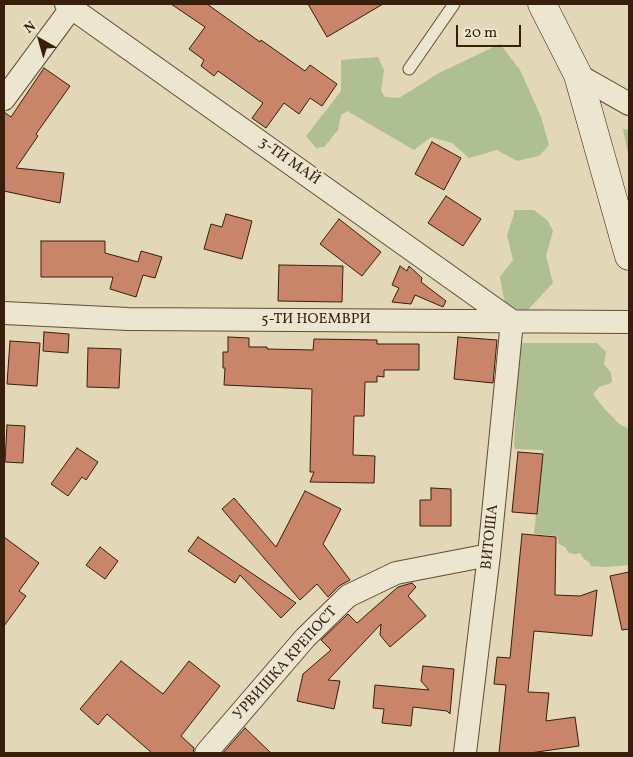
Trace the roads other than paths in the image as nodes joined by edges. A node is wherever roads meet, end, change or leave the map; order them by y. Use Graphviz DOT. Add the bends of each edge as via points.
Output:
graph roads {
  1 [pos="454,4"];
  2 [pos="542,4"];
  3 [pos="69,6"];
  4 [pos="409,69"];
  5 [pos="578,76"];
  6 [pos="4,100"];
  7 [pos="629,104"];
  8 [pos="629,256"];
  9 [pos="4,313"];
  10 [pos="512,321"];
  11 [pos="629,322"];
  12 [pos="489,555"];
  13 [pos="206,753"];
  14 [pos="465,753"];
  1 -- 4 [label="lane"];
  2 -- 5 [label="main road"];
  3 -- 6 [label="street"];
  3 -- 10 [label="street, 3-ТИ МАЙ"];
  5 -- 7 [label="street"];
  5 -- 8 [label="main road"];
  9 -- 10 [label="street, 5-ТИ НОЕМВРИ" via="128,320"];
  10 -- 11 [label="street, 5-ТИ НОЕМВРИ"];
  10 -- 12 [label="street, ВИТОША"];
  12 -- 13 [label="street, УРВИШКА КРЕПОСТ" via="396,573 348,596 304,638"];
  12 -- 14 [label="street, ВИТОША"];
}
